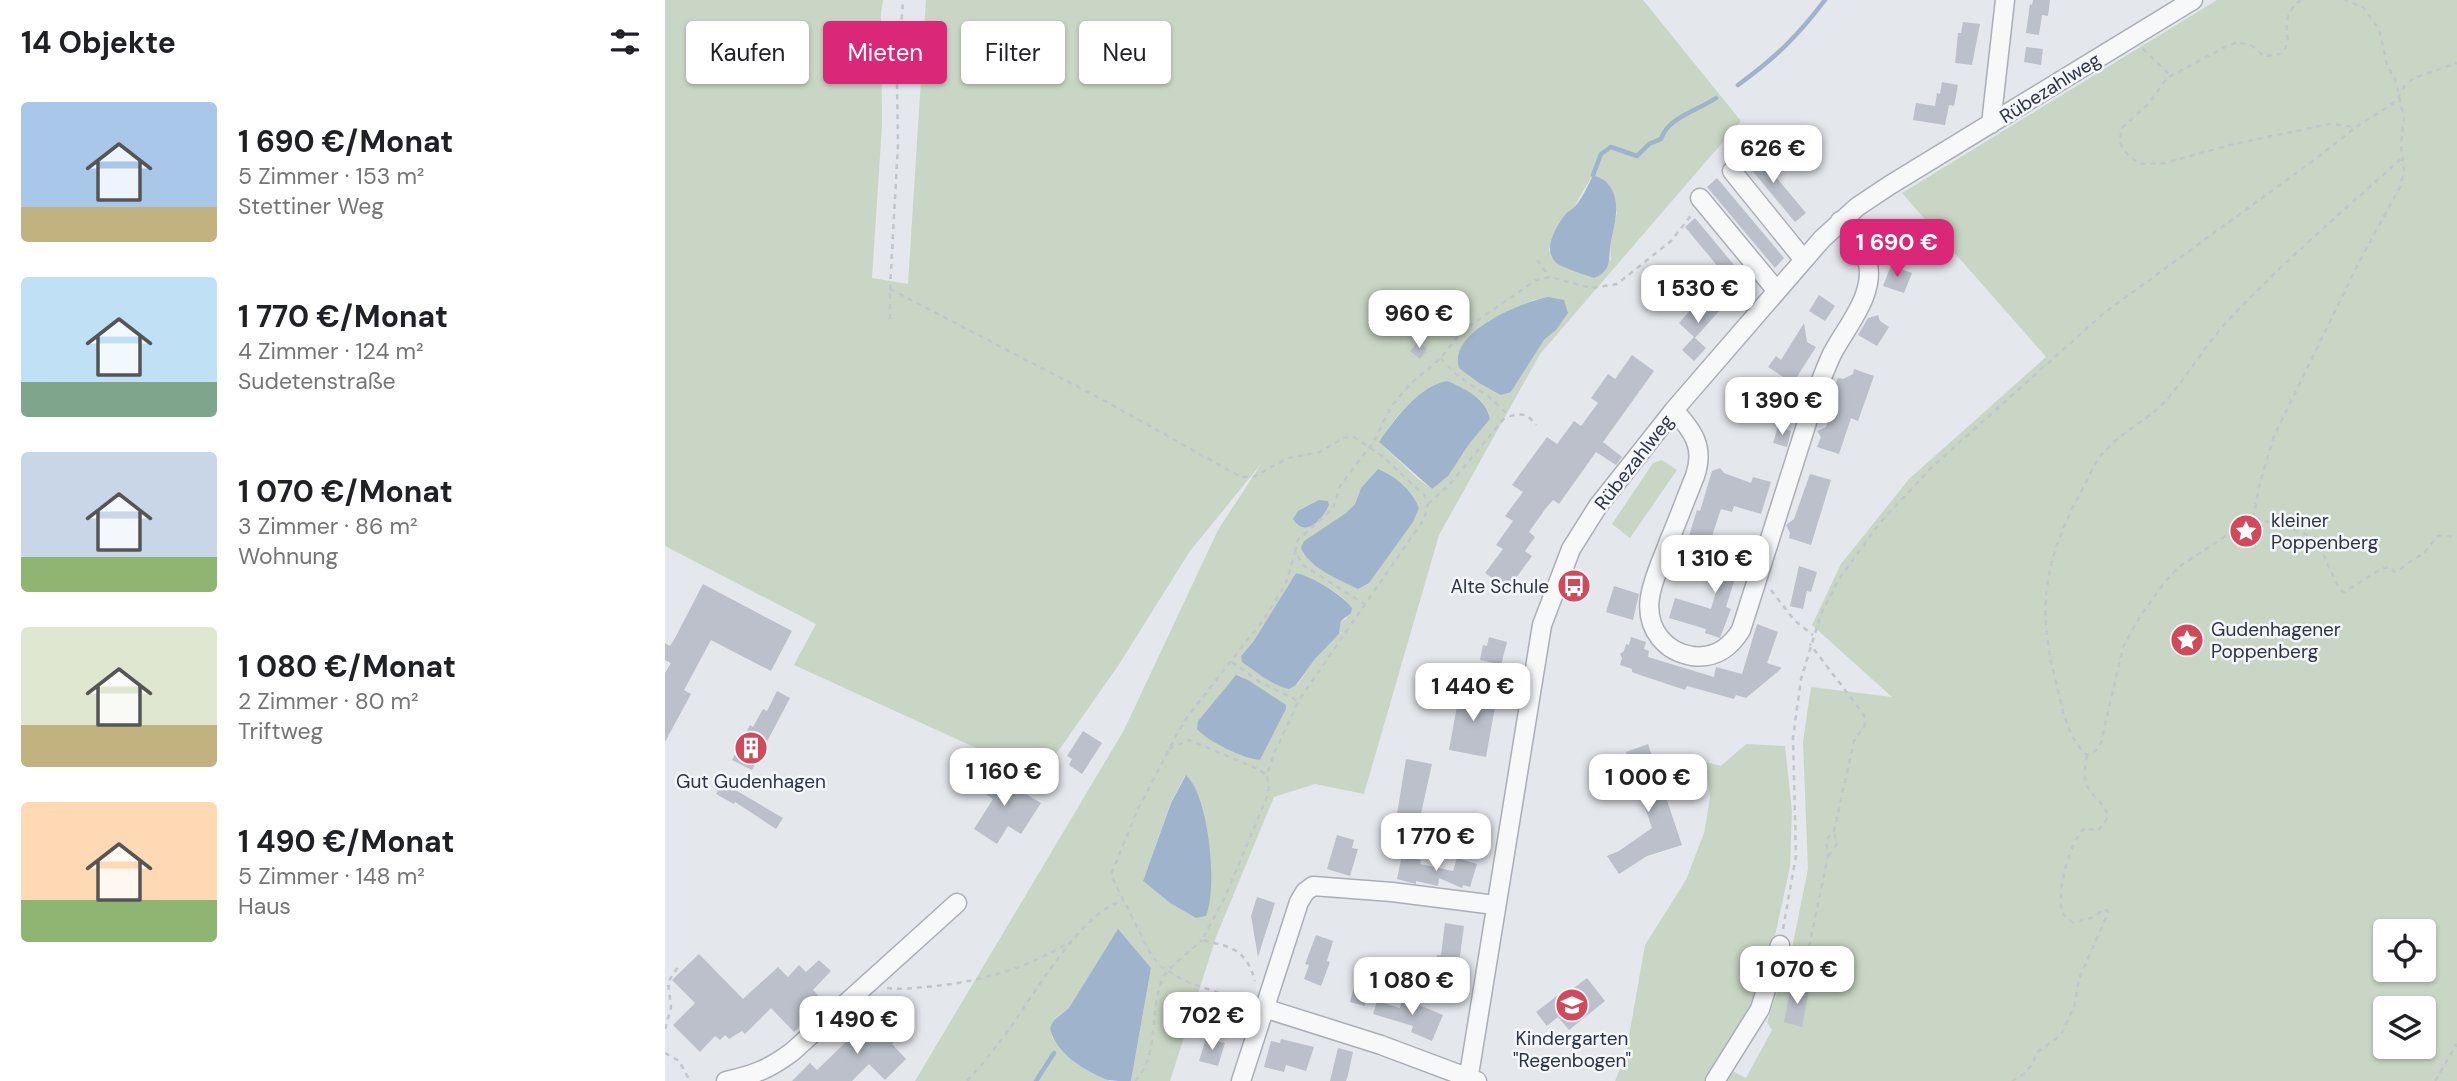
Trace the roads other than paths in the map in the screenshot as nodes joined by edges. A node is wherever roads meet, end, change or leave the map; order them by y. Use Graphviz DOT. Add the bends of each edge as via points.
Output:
graph roads {
  1 [pos="2005,0"];
  2 [pos="2193,0"];
  3 [pos="1991,124"];
  4 [pos="1732,171"];
  5 [pos="1702,201"];
  6 [pos="1840,221"];
  7 [pos="1804,260"];
  8 [pos="1777,291"];
  9 [pos="1674,410"];
  10 [pos="957,903"];
  11 [pos="1496,905"];
  12 [pos="1780,945"];
  13 [pos="1263,1008"];
  14 [pos="1472,1080"];
  15 [pos="726,1081"];
  16 [pos="1241,1081"];
  17 [pos="1715,1081"];
  1 -- 3 [label="street"];
  2 -- 3 [label="street, Rübezahlweg"];
  3 -- 6 [label="street, Rübezahlweg"];
  4 -- 7 [label="street"];
  5 -- 8 [label="street"];
  6 -- 7 [label="street, Rübezahlweg"];
  6 -- 9 [label="street" via="1866,257 1866,290 1815,394 1741,630 1723,650 1707,656 1673,650 1656,632 1649,616 1651,589 1700,457 1693,431"];
  7 -- 8 [label="street, Rübezahlweg"];
  8 -- 9 [label="street, Rübezahlweg"];
  9 -- 11 [label="street, Rübezahlweg" via="1583,529 1554,589 1542,625"];
  10 -- 15 [label="street" via="792,1052 755,1075"];
  11 -- 13 [label="street" via="1313,886 1299,902"];
  11 -- 14 [label="street, Rübezahlweg"];
  12 -- 17 [label="street" via="1760,1009"];
  13 -- 14 [label="street"];
  13 -- 16 [label="street"];
}
